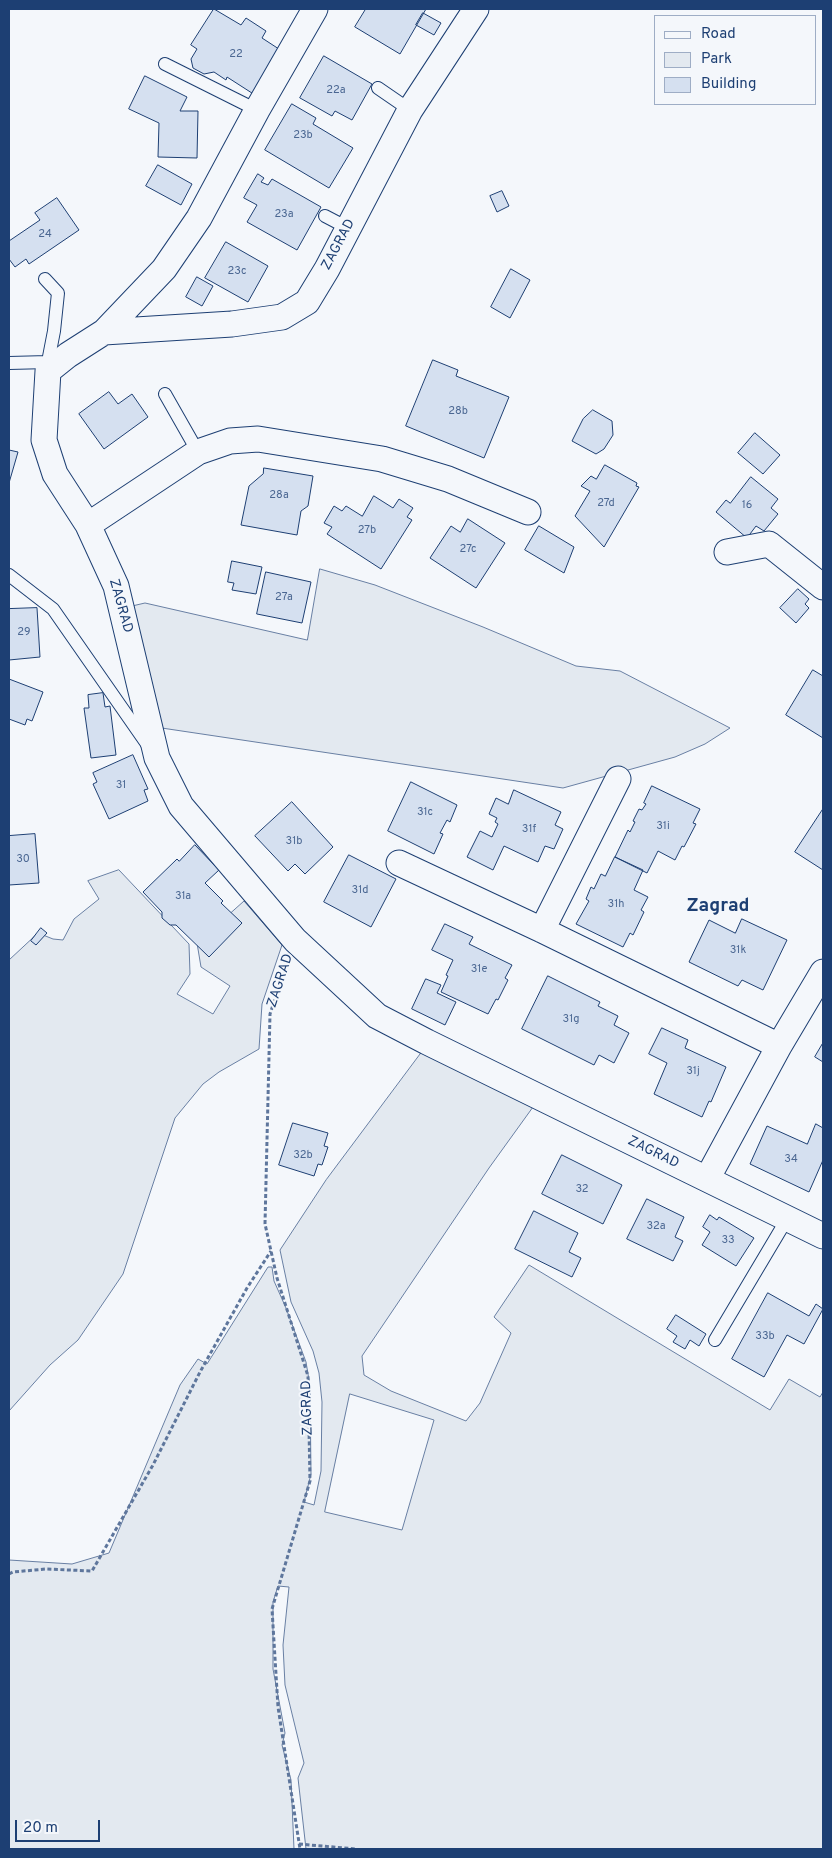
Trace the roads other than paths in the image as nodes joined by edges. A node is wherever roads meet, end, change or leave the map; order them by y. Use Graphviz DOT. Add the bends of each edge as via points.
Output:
graph roads {
  1 [pos="315,9"];
  2 [pos="470,13"];
  3 [pos="165,64"];
  4 [pos="378,88"];
  5 [pos="257,110"];
  6 [pos="410,110"];
  7 [pos="325,216"];
  8 [pos="348,228"];
  9 [pos="45,279"];
  10 [pos="104,332"];
  11 [pos="9,363"];
  12 [pos="48,367"];
  13 [pos="165,394"];
  14 [pos="198,452"];
  15 [pos="528,512"];
  16 [pos="88,525"];
  17 [pos="727,552"];
  18 [pos="9,575"];
  19 [pos="823,587"];
  20 [pos="157,758"];
  21 [pos="618,779"];
  22 [pos="399,863"];
  23 [pos="542,930"];
  24 [pos="823,972"];
  25 [pos="779,1046"];
  26 [pos="707,1179"];
  27 [pos="787,1219"];
  28 [pos="823,1236"];
  29 [pos="715,1340"];
  1 -- 5 [label="street, ZAGRAD"];
  2 -- 6 [label="street, ZAGRAD"];
  3 -- 5 [label="lane"];
  4 -- 6 [label="lane"];
  5 -- 10 [label="street, ZAGRAD" via="199,218 164,269"];
  6 -- 8 [label="street, ZAGRAD"];
  7 -- 8 [label="lane"];
  8 -- 10 [label="street, ZAGRAD" via="307,302 282,317 232,324"];
  9 -- 12 [label="lane" via="58,293"];
  10 -- 12 [label="street, ZAGRAD"];
  11 -- 12 [label="lane"];
  12 -- 16 [label="street, ZAGRAD" via="44,440 55,474"];
  13 -- 14 [label="lane"];
  14 -- 15 [label="street" via="230,441 258,439 382,459 448,479"];
  14 -- 16 [label="street"];
  16 -- 20 [label="street, ZAGRAD" via="116,586"];
  17 -- 19 [label="street" via="769,544"];
  18 -- 20 [label="lane" via="53,609"];
  20 -- 26 [label="street, ZAGRAD" via="181,806 295,940 377,1016"];
  21 -- 23 [label="street"];
  22 -- 23 [label="street"];
  23 -- 25 [label="street"];
  24 -- 25 [label="street"];
  25 -- 26 [label="street"];
  26 -- 27 [label="street, ZAGRAD"];
  27 -- 28 [label="street, ZAGRAD"];
  27 -- 29 [label="lane"];
}
